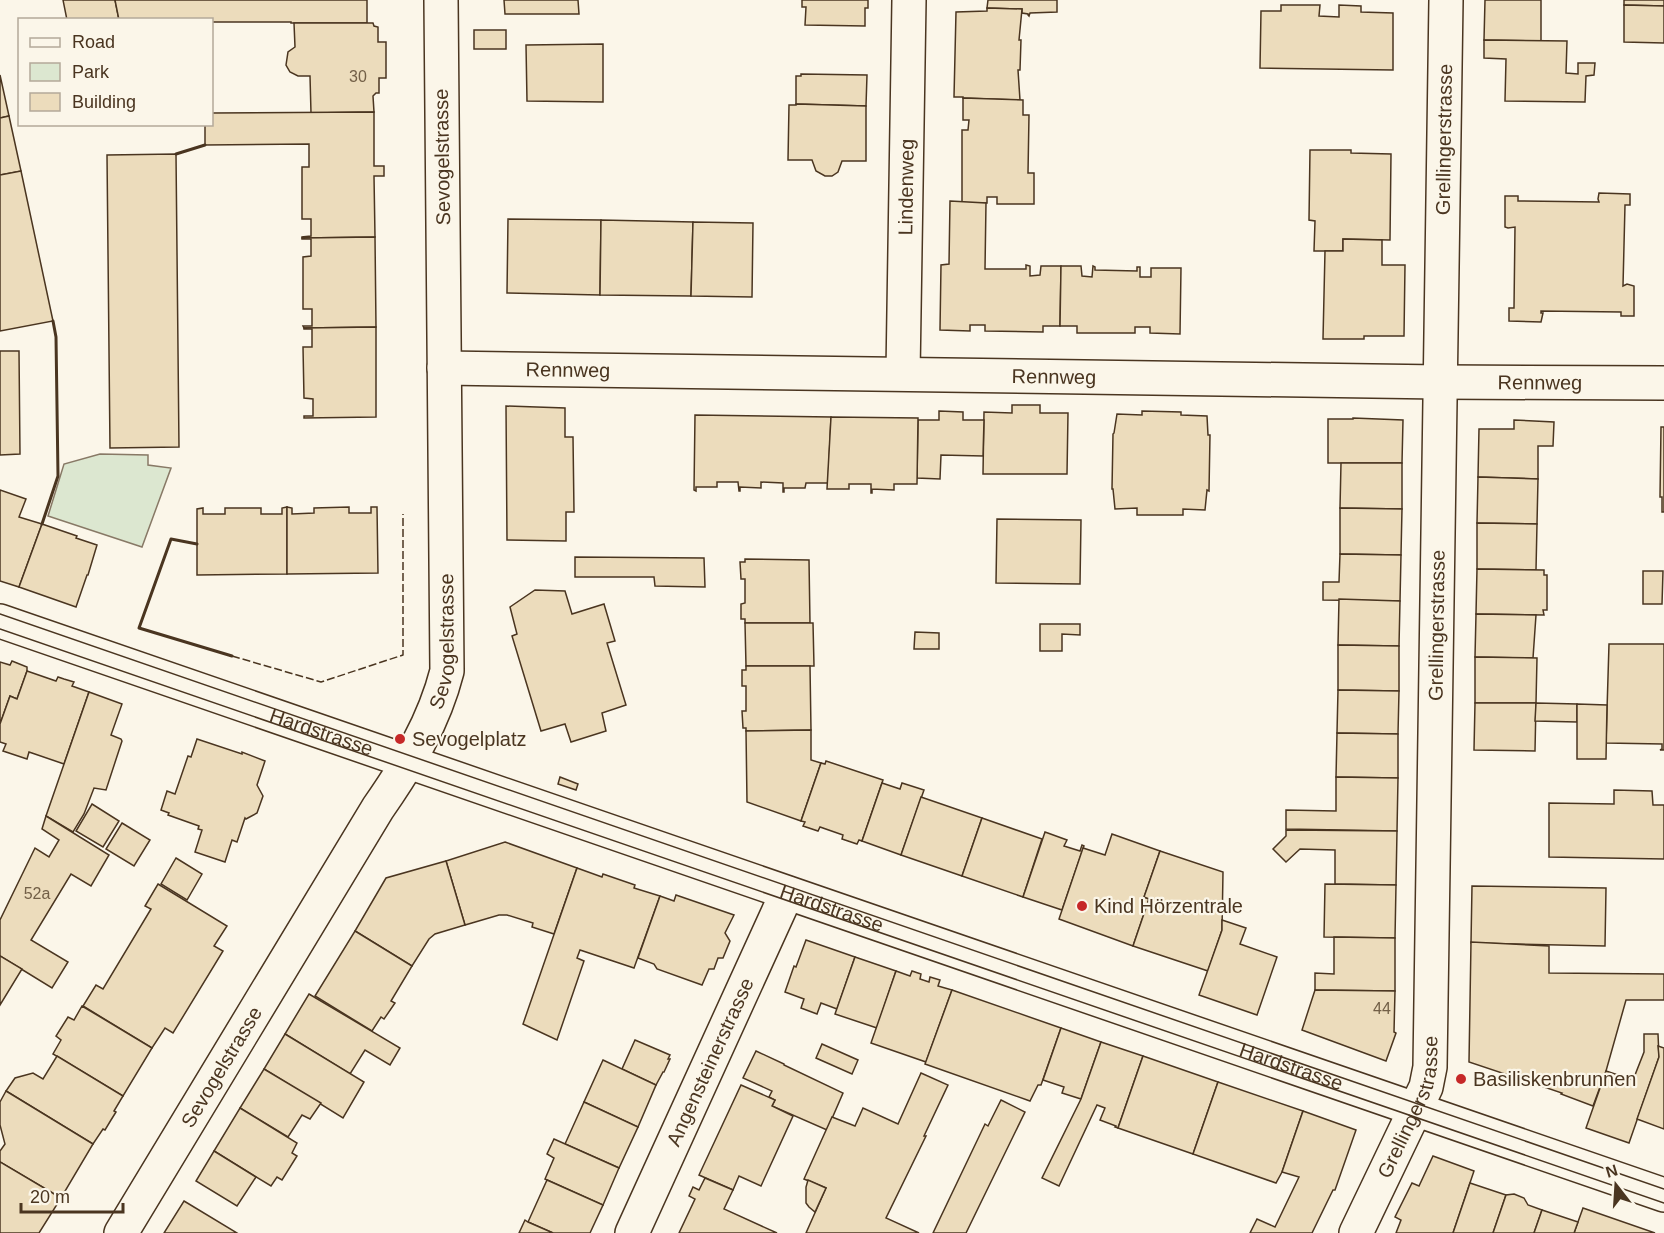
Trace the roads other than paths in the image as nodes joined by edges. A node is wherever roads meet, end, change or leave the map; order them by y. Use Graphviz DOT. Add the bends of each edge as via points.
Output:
graph roads {
  1 [pos="441,0"];
  2 [pos="909,0"];
  3 [pos="1446,0"];
  4 [pos="444,368"];
  5 [pos="903,374"];
  6 [pos="1440,382"];
  7 [pos="1664,383"];
  8 [pos="0,621"];
  9 [pos="409,762"];
  10 [pos="787,893"];
  11 [pos="1416,1109"];
  12 [pos="1664,1195"];
  13 [pos="121,1233"];
  14 [pos="632,1233"];
  15 [pos="1356,1233"];
  1 -- 4 [label="street, Sevogelstrasse"];
  2 -- 5 [label="street, Lindenweg"];
  3 -- 6 [label="street, Grellingerstrasse"];
  4 -- 5 [label="street, Rennweg"];
  4 -- 9 [label="street, Sevogelstrasse" via="447,671"];
  5 -- 6 [label="street, Rennweg"];
  6 -- 7 [label="street, Rennweg"];
  6 -- 11 [label="street, Grellingerstrasse" via="1430,1067"];
  8 -- 9 [label="street, Hardstrasse"];
  9 -- 10 [label="street, Hardstrasse"];
  9 -- 13 [label="street, Sevogelstrasse"];
  10 -- 11 [label="street, Hardstrasse"];
  10 -- 14 [label="street, Angensteinerstrasse"];
  11 -- 12 [label="street, Hardstrasse"];
  11 -- 15 [label="street, Grellingerstrasse"];
}
